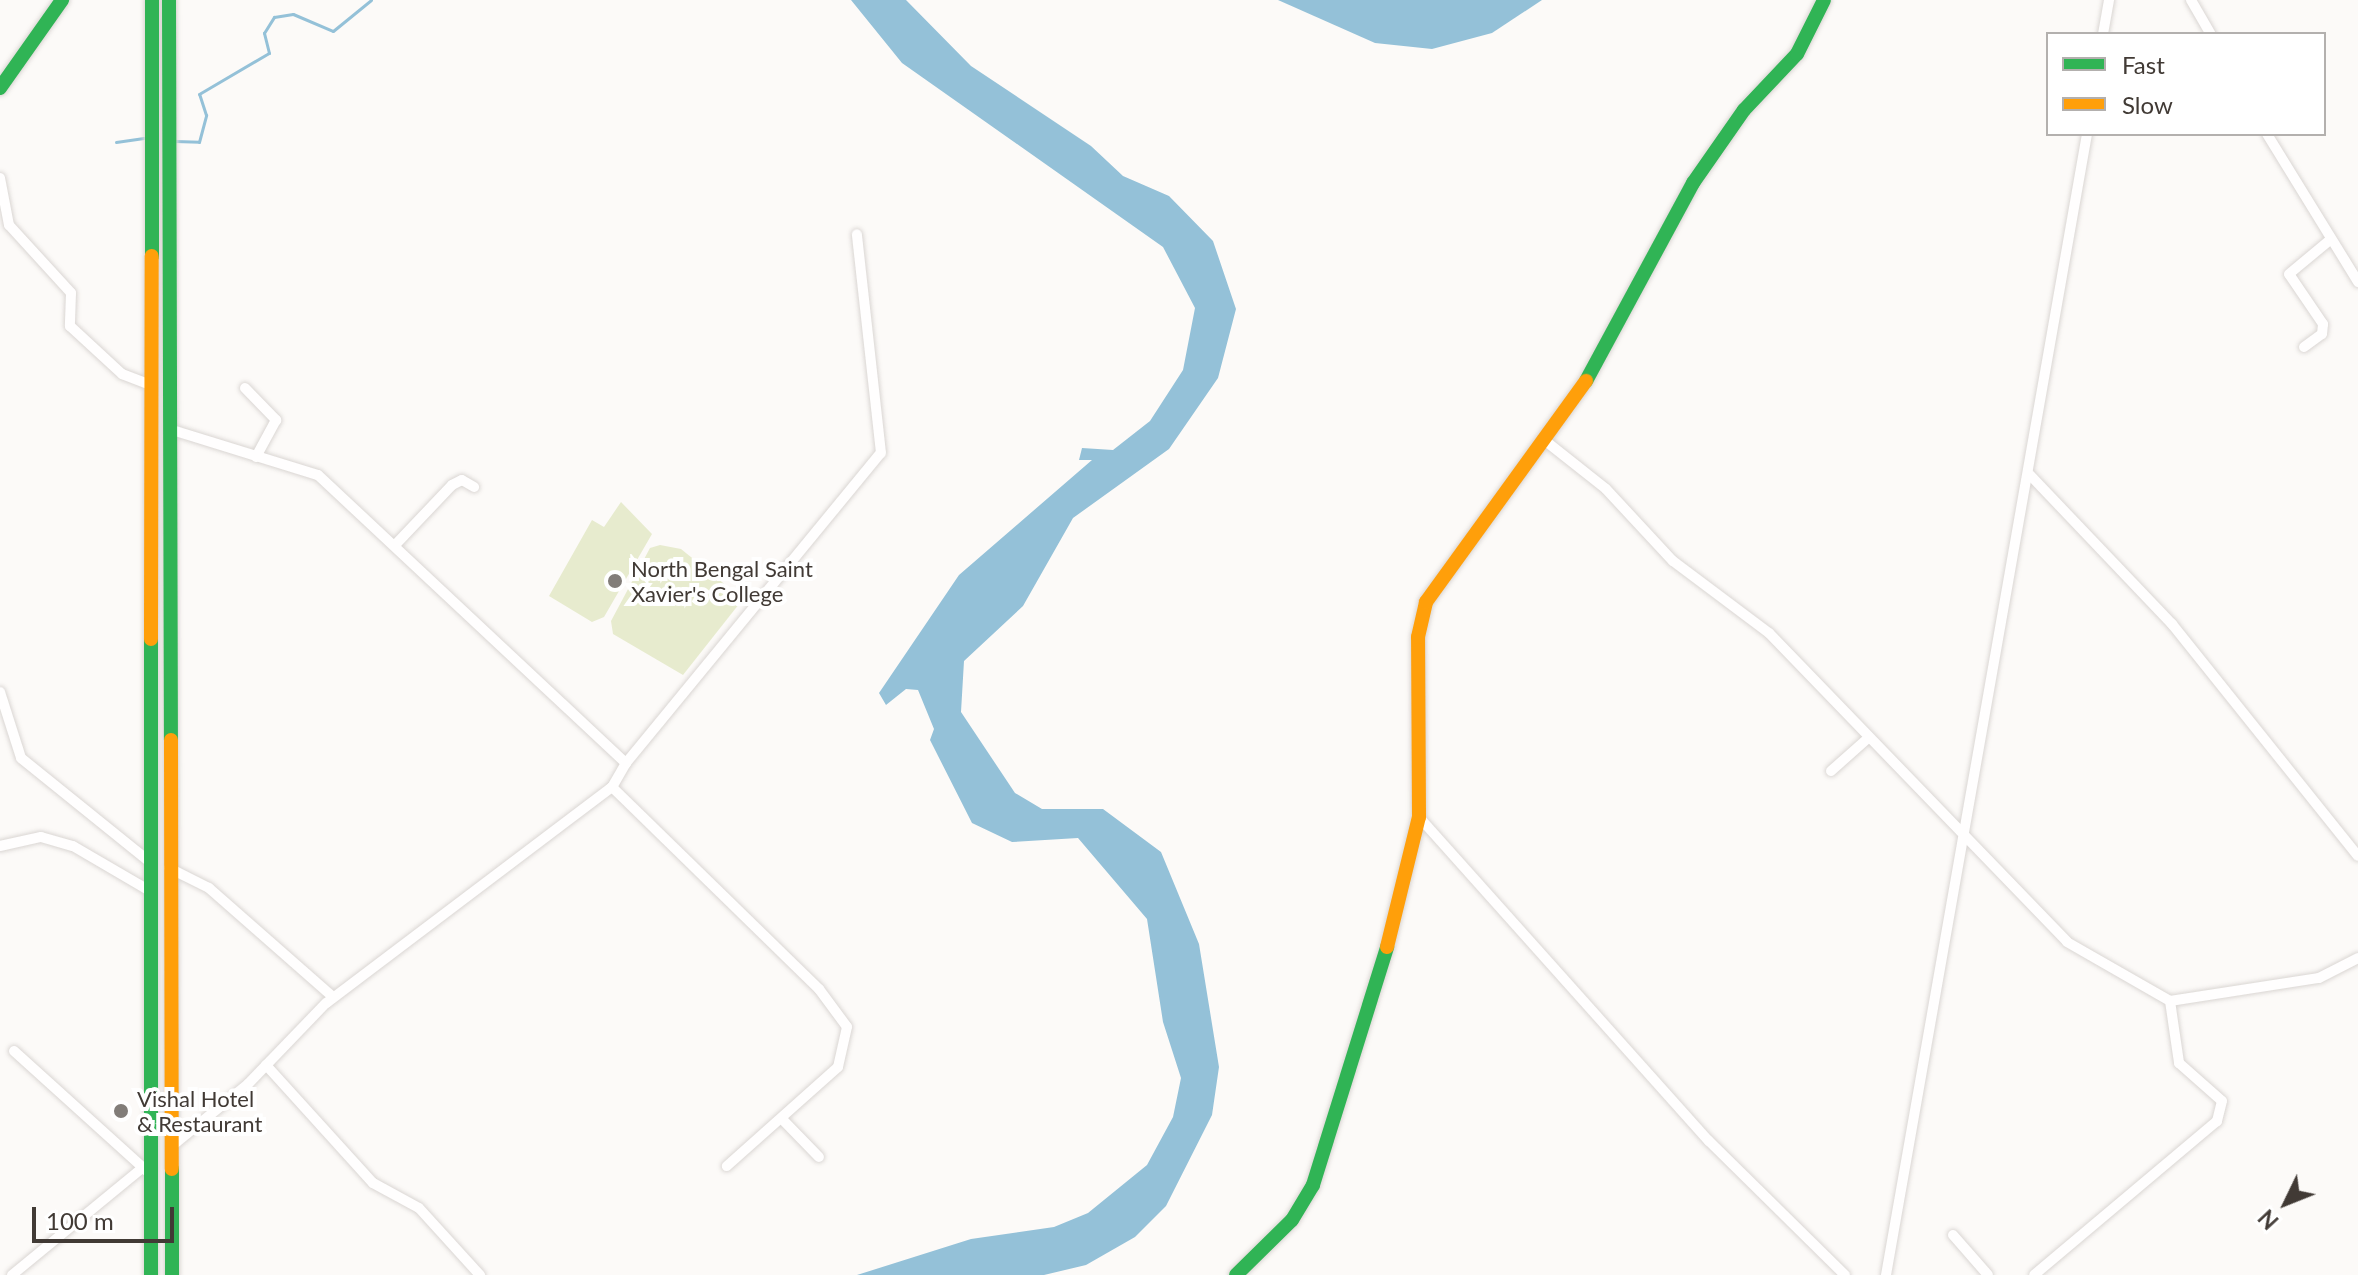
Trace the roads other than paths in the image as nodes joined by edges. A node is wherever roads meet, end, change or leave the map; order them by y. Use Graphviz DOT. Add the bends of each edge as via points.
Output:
graph roads {
  1 [pos="62,0"];
  2 [pos="152,0"];
  3 [pos="169,0"];
  4 [pos="1824,0"];
  5 [pos="2109,0"];
  6 [pos="2191,0"];
  7 [pos="2103,32"];
  8 [pos="2210,32"];
  9 [pos="0,88"];
  10 [pos="2087,136"];
  11 [pos="2268,136"];
  12 [pos="0,178"];
  13 [pos="857,234"];
  14 [pos="2330,240"];
  15 [pos="2358,282"];
  16 [pos="2304,347"];
  17 [pos="150,385"];
  18 [pos="245,388"];
  19 [pos="167,429"];
  20 [pos="1543,439"];
  21 [pos="256,457"];
  22 [pos="2030,475"];
  23 [pos="474,487"];
  24 [pos="397,543"];
  25 [pos="0,692"];
  26 [pos="1867,739"];
  27 [pos="626,763"];
  28 [pos="1831,771"];
  29 [pos="612,787"];
  30 [pos="1419,817"];
  31 [pos="1966,842"];
  32 [pos="0,846"];
  33 [pos="2358,856"];
  34 [pos="150,862"];
  35 [pos="167,867"];
  36 [pos="150,891"];
  37 [pos="2358,958"];
  38 [pos="333,997"];
  39 [pos="2170,1001"];
  40 [pos="14,1051"];
  41 [pos="266,1065"];
  42 [pos="782,1119"];
  43 [pos="168,1149"];
  44 [pos="819,1157"];
  45 [pos="727,1166"];
  46 [pos="145,1172"];
  47 [pos="1953,1235"];
  48 [pos="12,1275"];
  49 [pos="151,1275"];
  50 [pos="172,1275"];
  51 [pos="480,1275"];
  52 [pos="1236,1275"];
  53 [pos="1845,1275"];
  54 [pos="1886,1275"];
  55 [pos="1988,1275"];
  56 [pos="2034,1275"];
  1 -- 9 [label="main road"];
  2 -- 17 [label="main road"];
  3 -- 19 [label="main road"];
  4 -- 20 [label="main road" via="1797,54 1744,110 1699,174 1626,319"];
  5 -- 7 [label="street"];
  6 -- 8 [label="street"];
  10 -- 22 [label="street"];
  11 -- 14 [label="street"];
  12 -- 17 [label="street" via="9,225 71,293 70,326 112,367"];
  13 -- 27 [label="street" via="881,453"];
  14 -- 15 [label="street"];
  14 -- 16 [label="street" via="2289,274 2323,324"];
  17 -- 34 [label="main road"];
  18 -- 21 [label="street" via="276,420"];
  19 -- 21 [label="street"];
  19 -- 35 [label="main road"];
  20 -- 26 [label="street" via="1606,489 1673,561 1769,633"];
  20 -- 30 [label="main road" via="1421,613"];
  21 -- 24 [label="street" via="318,475"];
  22 -- 31 [label="street"];
  22 -- 33 [label="street" via="2172,624"];
  23 -- 24 [label="street" via="462,480 452,485"];
  24 -- 27 [label="street"];
  25 -- 34 [label="street" via="21,758"];
  26 -- 28 [label="street"];
  26 -- 31 [label="street"];
  27 -- 29 [label="street"];
  29 -- 38 [label="street"];
  29 -- 42 [label="street" via="819,989 847,1027 838,1067"];
  30 -- 52 [label="main road" via="1400,905 1313,1185 1292,1220"];
  30 -- 53 [label="street" via="1709,1141"];
  31 -- 39 [label="street" via="2067,942"];
  31 -- 54 [label="street"];
  32 -- 36 [label="street" via="41,837 63,843"];
  34 -- 36 [label="main road"];
  35 -- 38 [label="street" via="209,888"];
  35 -- 43 [label="main road"];
  36 -- 46 [label="main road"];
  37 -- 39 [label="street" via="2319,978"];
  38 -- 41 [label="street"];
  39 -- 56 [label="street" via="2179,1063 2222,1101 2217,1121"];
  40 -- 46 [label="street"];
  41 -- 43 [label="street"];
  41 -- 51 [label="street" via="373,1183 419,1208"];
  42 -- 44 [label="street"];
  42 -- 45 [label="street"];
  43 -- 50 [label="main road"];
  46 -- 48 [label="street"];
  46 -- 49 [label="main road"];
  47 -- 55 [label="street"];
}
